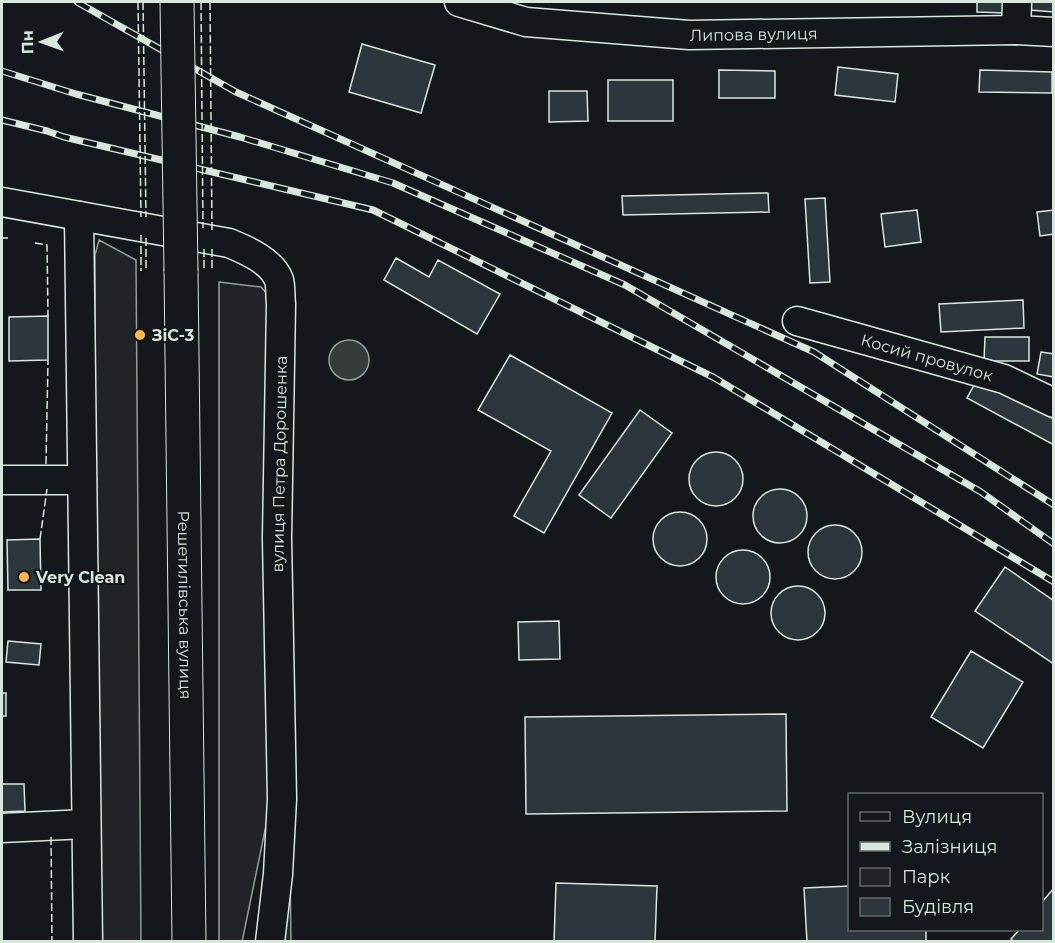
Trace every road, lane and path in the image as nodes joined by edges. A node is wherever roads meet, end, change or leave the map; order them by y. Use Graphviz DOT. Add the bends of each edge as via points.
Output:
graph roads {
  1 [pos="177,2"];
  2 [pos="459,2"];
  3 [pos="1017,2"];
  4 [pos="1016,30"];
  5 [pos="1053,32"];
  6 [pos="2,202"];
  7 [pos="79,216"];
  8 [pos="797,321"];
  9 [pos="1053,403"];
  10 [pos="2,480"];
  11 [pos="82,480"];
  12 [pos="86,824"];
  13 [pos="2,828"];
  14 [pos="88,942"];
  15 [pos="189,942"];
  16 [pos="270,942"];
  1 -- 15 [label="main road, Решетилівська вулиця, bridge"];
  2 -- 4 [label="street, Липова вулиця" via="526,22 689,35"];
  3 -- 4 [label="street"];
  4 -- 5 [label="street, Липова вулиця"];
  6 -- 7 [label="street, вулиця Петра Дорошенка"];
  7 -- 11 [label="street"];
  7 -- 16 [label="street, вулиця Петра Дорошенка" via="230,243 248,250 279,280 277,538 282,799"];
  8 -- 9 [label="street, Косий провулок" via="1004,379"];
  10 -- 11 [label="street"];
  11 -- 12 [label="street"];
  12 -- 13 [label="street"];
  12 -- 14 [label="street"];
}
